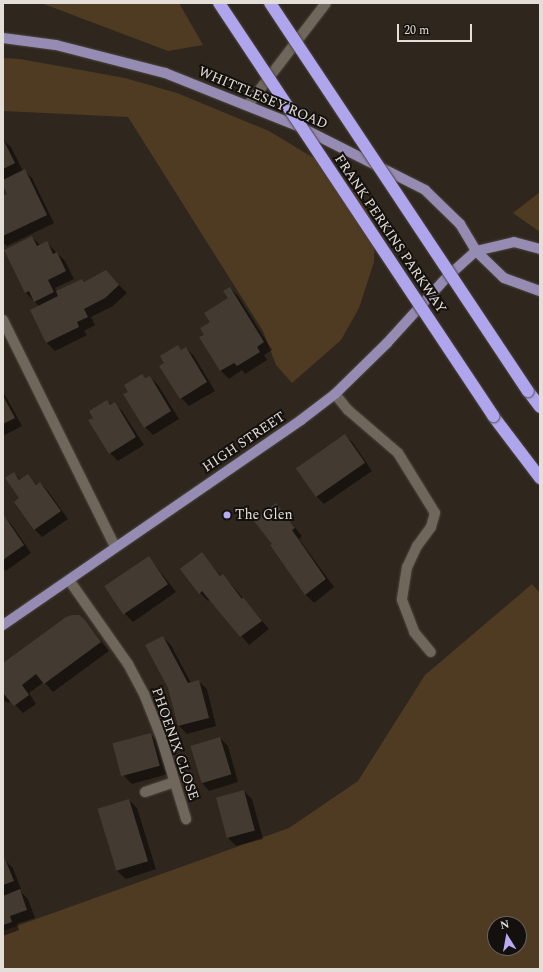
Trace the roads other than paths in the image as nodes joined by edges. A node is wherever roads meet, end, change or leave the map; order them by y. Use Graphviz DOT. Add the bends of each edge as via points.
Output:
graph roads {
  1 [pos="219,3"];
  2 [pos="270,3"];
  3 [pos="326,3"];
  4 [pos="3,38"];
  5 [pos="248,106"];
  6 [pos="540,250"];
  7 [pos="476,252"];
  8 [pos="540,292"];
  9 [pos="3,320"];
  10 [pos="335,394"];
  11 [pos="540,407"];
  12 [pos="540,478"];
  13 [pos="115,546"];
  14 [pos="69,580"];
  15 [pos="3,625"];
  16 [pos="431,652"];
  17 [pos="174,782"];
  18 [pos="144,792"];
  19 [pos="186,819"];
  1 -- 12 [label="highway, FRANK PERKINS PARKWAY, bridge" via="493,416"];
  2 -- 11 [label="highway, FRANK PERKINS PARKWAY, bridge"];
  3 -- 5 [label="street"];
  4 -- 5 [label="main road, WHITTLESEY ROAD" via="56,45 117,59 164,73"];
  5 -- 7 [label="main road, WHITTLESEY ROAD" via="300,127 425,190 460,224"];
  6 -- 7 [label="main road" via="514,242"];
  7 -- 8 [label="main road, WHITTLESEY ROAD" via="504,278"];
  7 -- 10 [label="main road, HIGH STREET" via="447,277 387,343"];
  9 -- 13 [label="street"];
  10 -- 13 [label="main road, HIGH STREET" via="301,420"];
  10 -- 16 [label="street" via="348,410 398,453 435,513 431,527 417,546 407,567 402,600 414,632"];
  13 -- 14 [label="main road, HIGH STREET"];
  14 -- 15 [label="main road, HIGH STREET"];
  14 -- 17 [label="street, PHOENIX CLOSE" via="128,664 144,694 161,737"];
  17 -- 18 [label="street"];
  17 -- 19 [label="street, PHOENIX CLOSE"];
}
